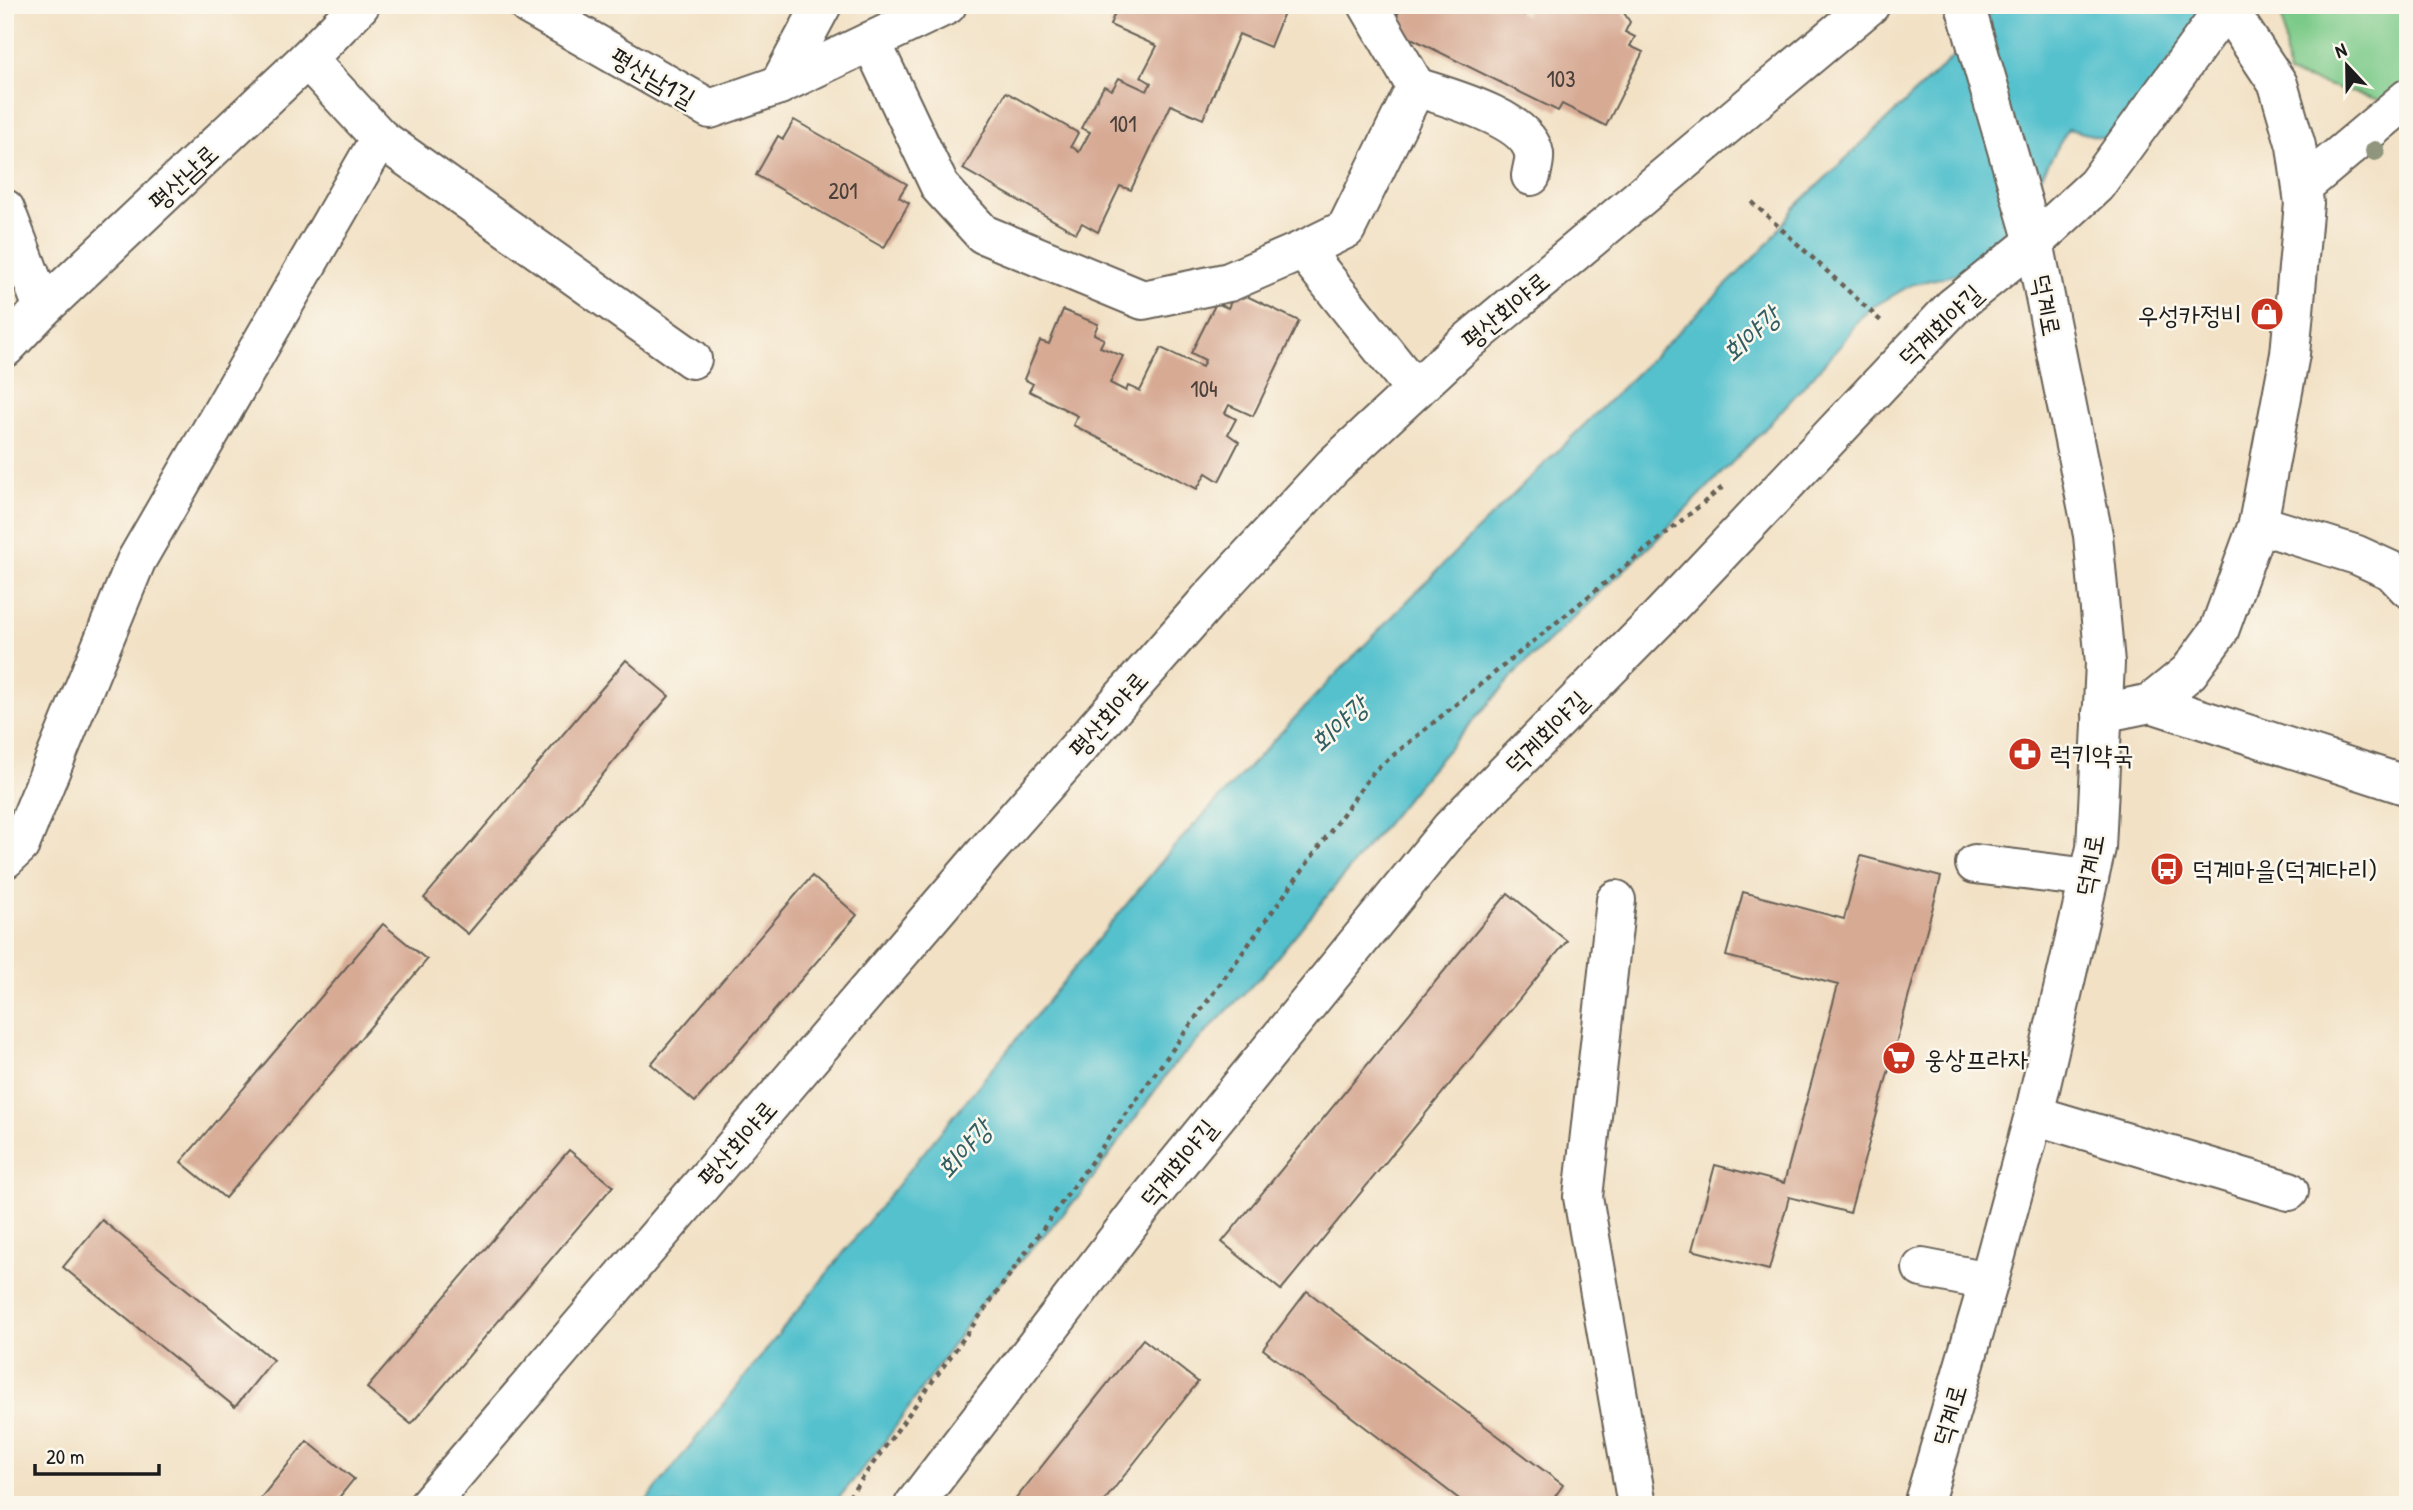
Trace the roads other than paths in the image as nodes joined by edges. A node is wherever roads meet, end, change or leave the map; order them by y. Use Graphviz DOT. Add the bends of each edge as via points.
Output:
graph roads {
  1 [pos="360,5"];
  2 [pos="528,5"];
  3 [pos="822,5"];
  4 [pos="947,5"];
  5 [pos="1368,5"];
  6 [pos="1870,5"];
  7 [pos="1965,5"];
  8 [pos="2226,6"];
  9 [pos="871,41"];
  10 [pos="307,59"];
  11 [pos="779,85"];
  12 [pos="1416,87"];
  13 [pos="2407,99"];
  14 [pos="380,138"];
  15 [pos="1531,176"];
  16 [pos="2302,187"];
  17 [pos="5,209"];
  18 [pos="2030,228"];
  19 [pos="1303,250"];
  20 [pos="43,308"];
  21 [pos="5,348"];
  22 [pos="692,359"];
  23 [pos="1415,390"];
  24 [pos="2258,524"];
  25 [pos="2408,588"];
  26 [pos="2151,703"];
  27 [pos="2102,713"];
  28 [pos="2408,786"];
  29 [pos="5,859"];
  30 [pos="1975,864"];
  31 [pos="2089,878"];
  32 [pos="1616,900"];
  33 [pos="2034,1115"];
  34 [pos="2289,1191"];
  35 [pos="1922,1268"];
  36 [pos="1989,1281"];
  37 [pos="428,1505"];
  38 [pos="914,1505"];
  39 [pos="1637,1505"];
  40 [pos="1923,1505"];
  1 -- 10 [label="street, 평산남로"];
  2 -- 11 [label="street, 평산남1길" via="710,109"];
  3 -- 11 [label="street"];
  4 -- 9 [label="street, 평산남1길"];
  5 -- 12 [label="street"];
  6 -- 23 [label="street, 평산회야로"];
  7 -- 18 [label="street, 덕계로"];
  8 -- 16 [label="street" via="2278,84"];
  8 -- 18 [label="street, 덕계회야길" via="2096,186"];
  9 -- 11 [label="street, 평산남1길"];
  9 -- 19 [label="street" via="940,187 983,234 1143,300 1229,282"];
  10 -- 14 [label="street"];
  10 -- 20 [label="street, 평산남로"];
  12 -- 15 [label="street" via="1516,127 1534,153"];
  12 -- 19 [label="street" via="1346,229"];
  13 -- 16 [label="street"];
  14 -- 22 [label="street"];
  14 -- 29 [label="street" via="136,561 20,845"];
  16 -- 24 [label="street" via="2290,354"];
  17 -- 20 [label="street"];
  18 -- 27 [label="street, 덕계로" via="2093,535 2105,663"];
  18 -- 38 [label="street, 덕계회야길" via="1656,621 1451,828 1139,1211"];
  19 -- 23 [label="street"];
  20 -- 21 [label="street, 평산남로"];
  23 -- 37 [label="street, 평산회야로" via="1333,466 1207,602 986,852"];
  24 -- 25 [label="street" via="2357,555 2392,571"];
  24 -- 26 [label="street" via="2219,631 2189,672"];
  26 -- 27 [label="street"];
  26 -- 28 [label="street"];
  27 -- 31 [label="street, 덕계로" via="2096,848"];
  30 -- 31 [label="street"];
  31 -- 33 [label="street, 덕계로"];
  32 -- 39 [label="street" via="1583,1197"];
  33 -- 34 [label="street"];
  33 -- 36 [label="street, 덕계로"];
  35 -- 36 [label="street"];
  36 -- 40 [label="street, 덕계로"];
}
